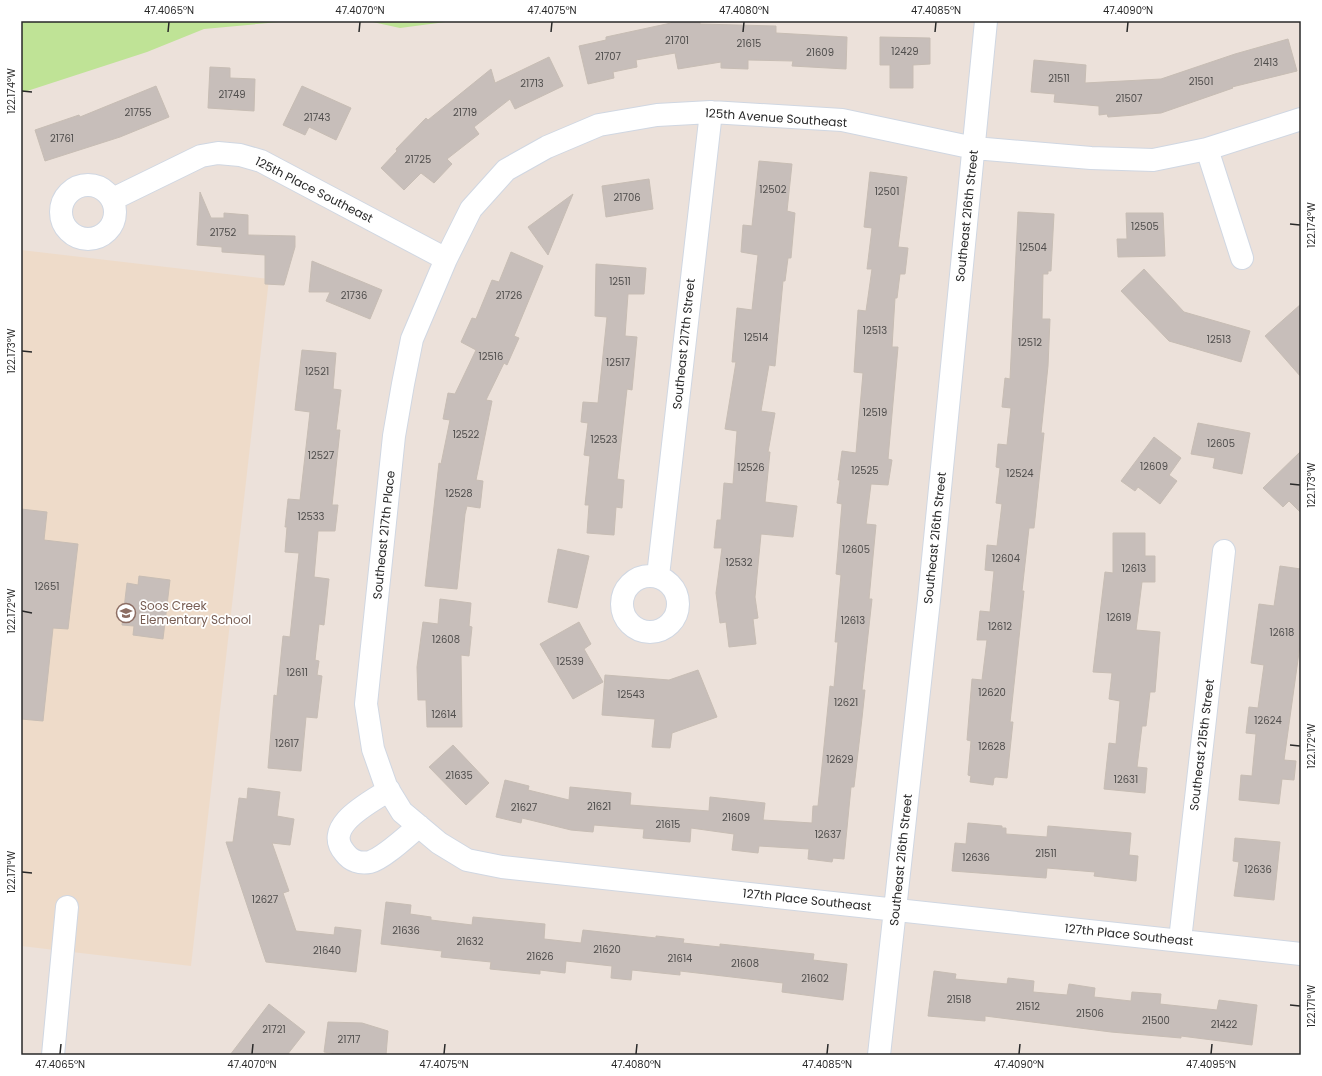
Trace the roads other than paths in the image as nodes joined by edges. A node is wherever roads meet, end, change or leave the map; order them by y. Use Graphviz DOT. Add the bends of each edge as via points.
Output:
graph roads {
  1 [pos="986,21"];
  2 [pos="711,112"];
  3 [pos="1301,119"];
  4 [pos="974,148"];
  5 [pos="1207,149"];
  6 [pos="113,199"];
  7 [pos="1242,258"];
  8 [pos="446,259"];
  9 [pos="1224,551"];
  10 [pos="658,576"];
  11 [pos="389,790"];
  12 [pos="402,812"];
  13 [pos="419,826"];
  14 [pos="67,907"];
  15 [pos="895,910"];
  16 [pos="1180,940"];
  17 [pos="1301,954"];
  18 [pos="54,1055"];
  19 [pos="879,1055"];
  1 -- 4 [label="street, Southeast 216th Street"];
  2 -- 4 [label="street, 125th Avenue Southeast" via="842,120"];
  2 -- 8 [label="street, 125th Avenue Southeast" via="657,115 599,125 547,147 506,170 471,209"];
  2 -- 10 [label="street, Southeast 217th Street"];
  3 -- 5 [label="street, 125th Avenue Southeast"];
  4 -- 5 [label="street, 125th Avenue Southeast" via="1091,158 1153,160"];
  4 -- 15 [label="street, Southeast 216th Street" via="929,608"];
  5 -- 7 [label="street"];
  6 -- 8 [label="street, 125th Place Southeast" via="201,156 240,154 261,161"];
  8 -- 11 [label="street, Southeast 217th Place" via="412,339 402,384 366,704 373,749"];
  9 -- 16 [label="street, Southeast 215th Street"];
  11 -- 12 [label="street, Southeast 217th Place"];
  11 -- 13 [label="street" via="348,818 342,825 339,834 344,853 356,861 370,862"];
  12 -- 13 [label="street, 127th Place Southeast"];
  13 -- 15 [label="street, 127th Place Southeast" via="439,843 467,860 502,867"];
  14 -- 18 [label="street"];
  15 -- 16 [label="street, 127th Place Southeast"];
  15 -- 19 [label="street, Southeast 216th Street"];
  16 -- 17 [label="street, 127th Place Southeast"];
}
